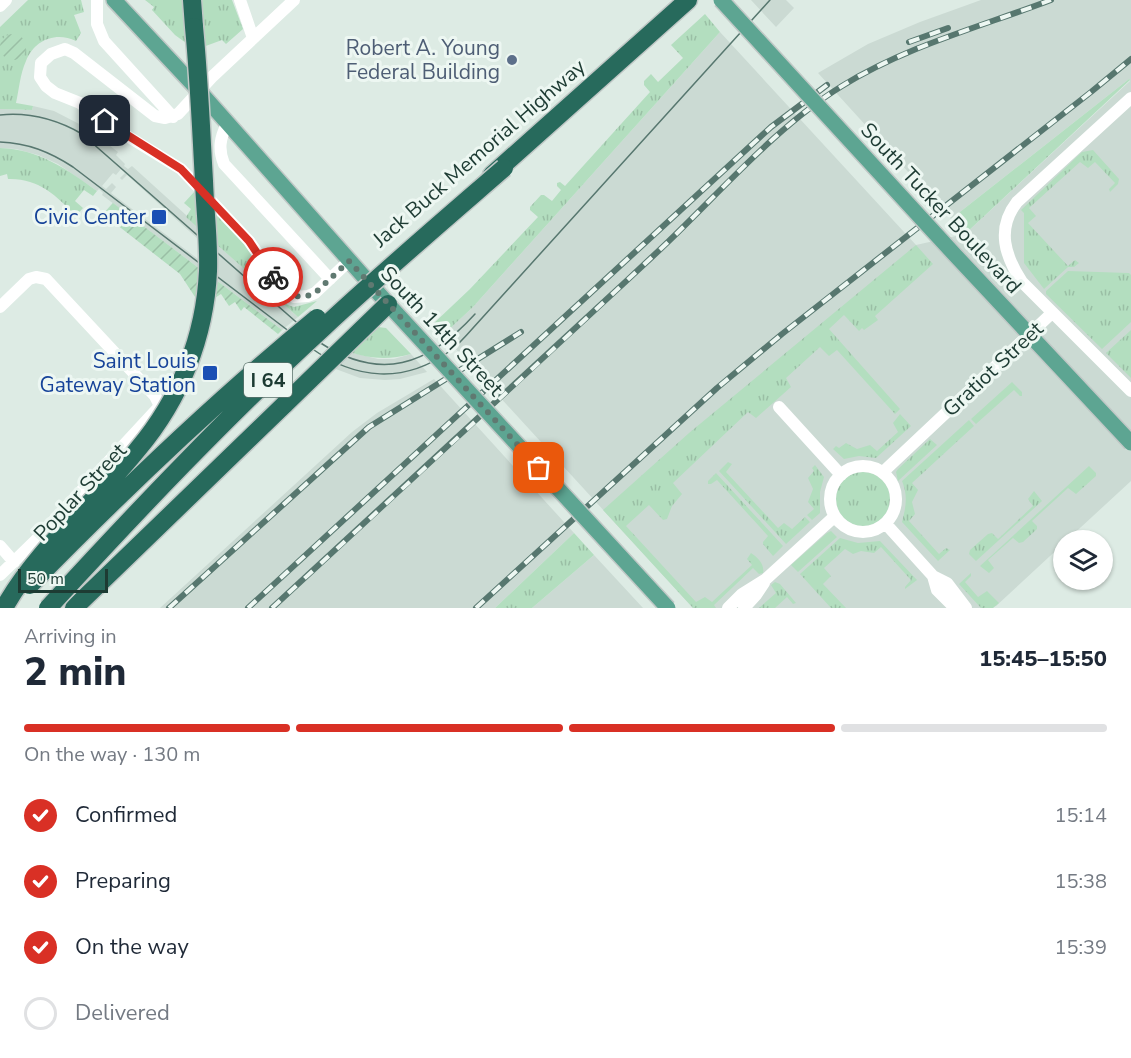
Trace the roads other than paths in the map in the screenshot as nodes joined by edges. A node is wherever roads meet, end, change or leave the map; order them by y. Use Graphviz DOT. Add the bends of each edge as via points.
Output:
graph roads {
  1 [pos="6,0"];
  2 [pos="97,0"];
  3 [pos="114,0"];
  4 [pos="192,0"];
  5 [pos="240,0"];
  6 [pos="294,0"];
  7 [pos="721,0"];
  8 [pos="683,2"];
  9 [pos="0,6"];
  10 [pos="254,38"];
  11 [pos="200,92"];
  12 [pos="1131,98"];
  13 [pos="173,117"];
  14 [pos="227,124"];
  15 [pos="349,261"];
  16 [pos="330,279"];
  17 [pos="384,299"];
  18 [pos="0,307"];
  19 [pos="1052,313"];
  20 [pos="1131,391"];
  21 [pos="779,407"];
  22 [pos="1131,443"];
  23 [pos="883,472"];
  24 [pos="841,474"];
  25 [pos="834,518"];
  26 [pos="886,524"];
  27 [pos="0,546"];
  28 [pos="14,562"];
  29 [pos="0,575"];
  30 [pos="933,576"];
  31 [pos="766,579"];
  32 [pos="4,608"];
  33 [pos="9,608"];
  34 [pos="48,608"];
  35 [pos="74,608"];
  36 [pos="668,608"];
  37 [pos="728,608"];
  38 [pos="744,608"];
  39 [pos="955,608"];
  40 [pos="966,608"];
  1 -- 9 [label="street"];
  2 -- 13 [label="street" via="97,24 104,40"];
  3 -- 11 [label="main road, South 14th Street"];
  4 -- 32 [label="highway, bridge" via="207,250 207,286 196,343 182,382 150,434 34,563"];
  5 -- 10 [label="street"];
  6 -- 10 [label="street"];
  7 -- 22 [label="main road, South Tucker Boulevard, bridge"];
  8 -- 33 [label="highway, Jack Buck Memorial Highway / I 64, bridge" via="503,166 219,402 116,497"];
  8 -- 34 [label="highway, Jack Buck Memorial Highway / I 64, bridge" via="636,51 316,334 181,466"];
  10 -- 11 [label="street"];
  11 -- 13 [label="street"];
  11 -- 14 [label="main road, South 14th Street"];
  12 -- 19 [label="street, Gratiot Street" via="1017,202 1007,217 1004,239 1009,261 1022,282"];
  13 -- 16 [label="street" via="155,116 69,51 51,54 39,69 50,90 80,103 181,169 249,241 283,290 294,297 308,296"];
  14 -- 15 [label="main road, South 14th Street"];
  14 -- 16 [label="street" via="220,146 224,164"];
  15 -- 16 [label="street"];
  15 -- 17 [label="main road, South 14th Street"];
  17 -- 35 [label="highway, bridge"];
  17 -- 36 [label="main road, South 14th Street, bridge"];
  18 -- 28 [label="street, Poplar Street" via="29,279 42,277 159,404"];
  19 -- 20 [label="street"];
  19 -- 23 [label="street, Gratiot Street"];
  21 -- 24 [label="street"];
  23 -- 24 [label="street" via="857,466"];
  23 -- 26 [label="street" via="897,497"];
  24 -- 25 [label="street" via="831,491"];
  25 -- 26 [label="street" via="859,533 878,530"];
  25 -- 31 [label="street"];
  26 -- 30 [label="street"];
  27 -- 28 [label="street"];
  28 -- 29 [label="street, Poplar Street"];
  30 -- 39 [label="street" via="938,590"];
  30 -- 40 [label="street" via="947,583"];
  31 -- 37 [label="street"];
  31 -- 38 [label="street"];
}
